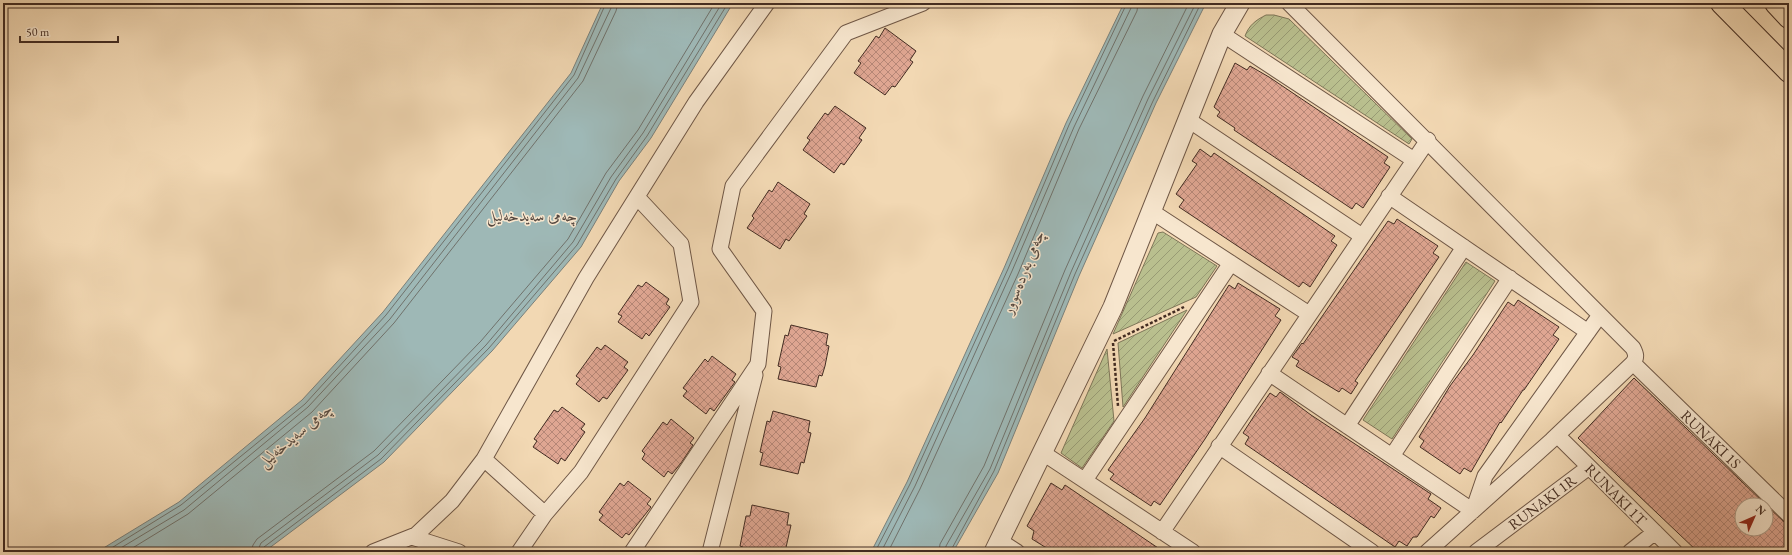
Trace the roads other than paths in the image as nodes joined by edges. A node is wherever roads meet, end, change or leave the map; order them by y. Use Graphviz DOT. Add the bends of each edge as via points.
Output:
graph roads {
  1 [pos="767,3"];
  2 [pos="923,3"];
  3 [pos="1240,3"];
  4 [pos="1289,3"];
  5 [pos="1722,3"];
  6 [pos="1776,3"];
  7 [pos="1789,17"];
  8 [pos="1222,34"];
  9 [pos="1789,71"];
  10 [pos="1188,119"];
  11 [pos="1428,140"];
  12 [pos="1414,160"];
  13 [pos="1389,196"];
  14 [pos="637,197"];
  15 [pos="1151,211"];
  16 [pos="1362,236"];
  17 [pos="1464,247"];
  18 [pos="1231,263"];
  19 [pos="1510,278"];
  20 [pos="1309,314"];
  21 [pos="1600,315"];
  22 [pos="1588,332"];
  23 [pos="1633,363"];
  24 [pos="758,364"];
  25 [pos="1269,373"];
  26 [pos="1347,426"];
  27 [pos="1557,435"];
  28 [pos="1219,446"];
  29 [pos="1043,453"];
  30 [pos="1392,456"];
  31 [pos="484,459"];
  32 [pos="1589,467"];
  33 [pos="1085,480"];
  34 [pos="1473,511"];
  35 [pos="545,514"];
  36 [pos="1789,515"];
  37 [pos="1162,532"];
  38 [pos="1655,532"];
  39 [pos="412,537"];
  40 [pos="997,546"];
  41 [pos="374,552"];
  42 [pos="459,552"];
  43 [pos="519,552"];
  44 [pos="632,552"];
  45 [pos="710,552"];
  46 [pos="1017,552"];
  47 [pos="1193,552"];
  48 [pos="1372,552"];
  49 [pos="1427,552"];
  50 [pos="1476,552"];
  51 [pos="1630,552"];
  52 [pos="1676,552"];
  1 -- 14 [label="street" via="696,102"];
  2 -- 24 [label="street" via="846,33 733,186 720,249 764,311"];
  3 -- 8 [label="street"];
  4 -- 11 [label="street"];
  5 -- 9 [label="highway"];
  6 -- 7 [label="highway"];
  8 -- 10 [label="street"];
  8 -- 12 [label="street"];
  10 -- 15 [label="street"];
  10 -- 16 [label="street"];
  11 -- 12 [label="street"];
  11 -- 21 [label="street"];
  12 -- 13 [label="street"];
  13 -- 16 [label="street"];
  13 -- 17 [label="street"];
  14 -- 31 [label="street" via="586,278"];
  14 -- 35 [label="street" via="681,244 691,302 581,472"];
  15 -- 18 [label="street"];
  15 -- 29 [label="street" via="1113,307"];
  16 -- 20 [label="street"];
  17 -- 19 [label="street"];
  17 -- 26 [label="street"];
  18 -- 20 [label="street"];
  18 -- 33 [label="street"];
  19 -- 22 [label="street"];
  19 -- 30 [label="street"];
  20 -- 25 [label="street"];
  21 -- 22 [label="street"];
  21 -- 23 [label="street" via="1633,348 1636,355"];
  22 -- 34 [label="street" via="1485,476"];
  23 -- 27 [label="street"];
  23 -- 36 [label="street, RUNAKI 1S"];
  24 -- 44 [label="street"];
  24 -- 45 [label="street"];
  25 -- 26 [label="street"];
  25 -- 28 [label="street"];
  26 -- 30 [label="street"];
  27 -- 32 [label="street, RUNAKI 1T"];
  27 -- 34 [label="street"];
  28 -- 37 [label="street"];
  28 -- 48 [label="street"];
  29 -- 33 [label="street"];
  29 -- 40 [label="street"];
  30 -- 34 [label="street"];
  31 -- 35 [label="street"];
  31 -- 39 [label="street" via="452,501"];
  32 -- 38 [label="street, RUNAKI 1T"];
  32 -- 50 [label="street, RUNAKI 1R"];
  33 -- 37 [label="street"];
  34 -- 49 [label="street"];
  35 -- 43 [label="street"];
  37 -- 47 [label="street"];
  38 -- 51 [label="street"];
  38 -- 52 [label="street, RUNAKI 1T"];
  39 -- 41 [label="street"];
  39 -- 42 [label="street"];
  40 -- 46 [label="street"];
}
